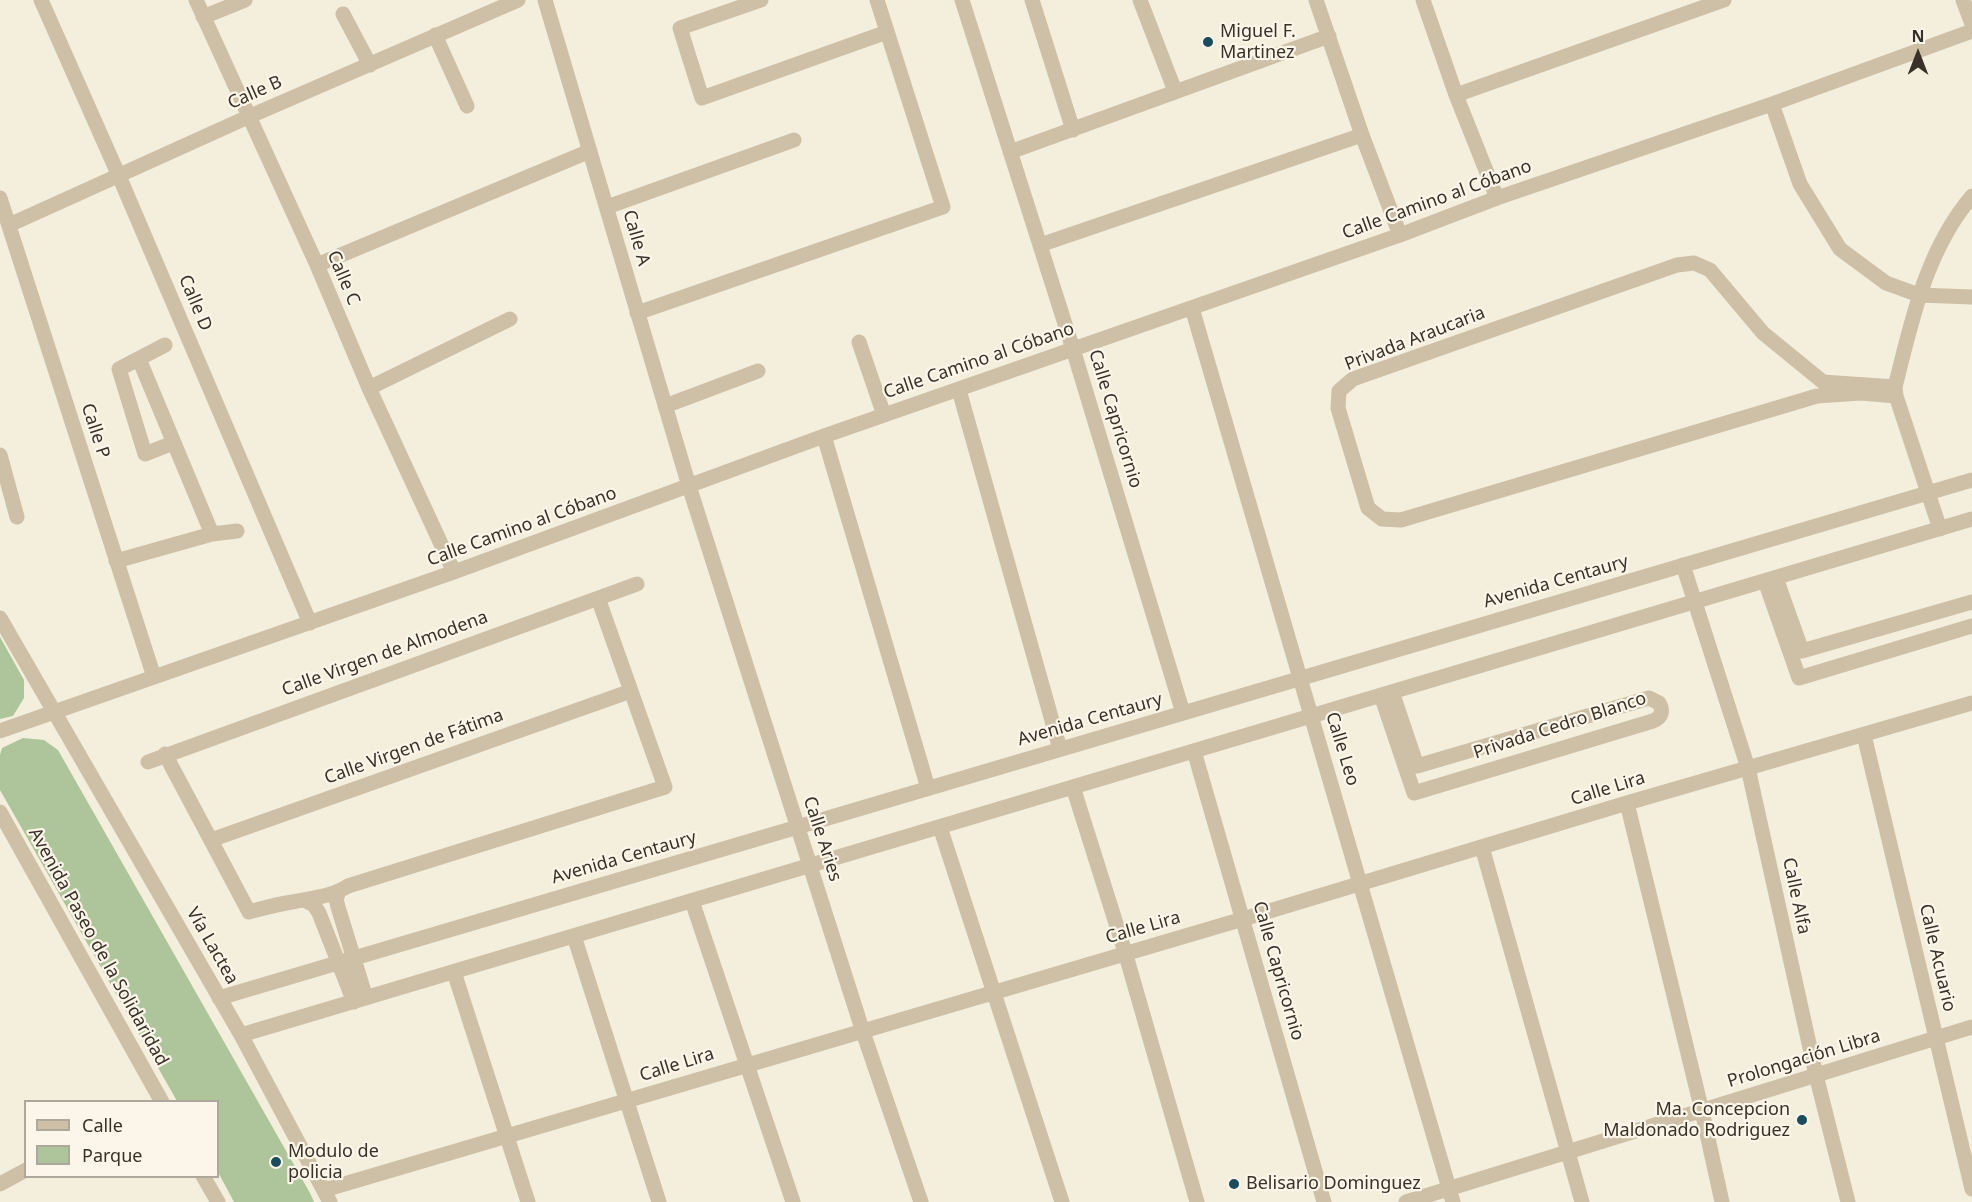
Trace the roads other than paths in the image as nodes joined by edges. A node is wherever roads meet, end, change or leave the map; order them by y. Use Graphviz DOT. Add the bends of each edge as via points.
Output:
graph roads {
  1 [pos="41,0"];
  2 [pos="196,0"];
  3 [pos="244,0"];
  4 [pos="518,0"];
  5 [pos="545,0"];
  6 [pos="761,0"];
  7 [pos="877,0"];
  8 [pos="962,0"];
  9 [pos="1032,0"];
  10 [pos="1140,0"];
  11 [pos="1316,0"];
  12 [pos="1724,0"];
  13 [pos="1963,0"];
  14 [pos="1425,1"];
  15 [pos="343,14"];
  16 [pos="203,17"];
  17 [pos="1972,24"];
  18 [pos="1972,31"];
  19 [pos="887,32"];
  20 [pos="435,35"];
  21 [pos="1329,36"];
  22 [pos="370,65"];
  23 [pos="1175,91"];
  24 [pos="1456,95"];
  25 [pos="1772,104"];
  26 [pos="467,106"];
  27 [pos="248,117"];
  28 [pos="1073,130"];
  29 [pos="1362,135"];
  30 [pos="794,140"];
  31 [pos="590,151"];
  32 [pos="1010,152"];
  33 [pos="119,176"];
  34 [pos="1972,196"];
  35 [pos="0,198"];
  36 [pos="1497,198"];
  37 [pos="607,207"];
  38 [pos="9,225"];
  39 [pos="1400,235"];
  40 [pos="1040,245"];
  41 [pos="317,265"];
  42 [pos="1919,295"];
  43 [pos="1972,297"];
  44 [pos="1192,308"];
  45 [pos="637,313"];
  46 [pos="510,319"];
  47 [pos="859,342"];
  48 [pos="165,345"];
  49 [pos="1073,349"];
  50 [pos="139,359"];
  51 [pos="758,371"];
  52 [pos="369,388"];
  53 [pos="1820,389"];
  54 [pos="959,390"];
  55 [pos="1895,391"];
  56 [pos="665,406"];
  57 [pos="884,415"];
  58 [pos="824,436"];
  59 [pos="173,443"];
  60 [pos="0,456"];
  61 [pos="1972,480"];
  62 [pos="689,486"];
  63 [pos="1928,492"];
  64 [pos="16,517"];
  65 [pos="1972,519"];
  66 [pos="1940,529"];
  67 [pos="237,531"];
  68 [pos="212,534"];
  69 [pos="116,561"];
  70 [pos="1683,565"];
  71 [pos="454,572"];
  72 [pos="1770,579"];
  73 [pos="637,584"];
  74 [pos="598,598"];
  75 [pos="1695,602"];
  76 [pos="1972,602"];
  77 [pos="0,618"];
  78 [pos="310,622"];
  79 [pos="1972,626"];
  80 [pos="153,677"];
  81 [pos="1301,678"];
  82 [pos="631,691"];
  83 [pos="1387,694"];
  84 [pos="1972,703"];
  85 [pos="53,712"];
  86 [pos="1183,713"];
  87 [pos="1312,716"];
  88 [pos="0,731"];
  89 [pos="1864,735"];
  90 [pos="1060,749"];
  91 [pos="1194,751"];
  92 [pos="165,754"];
  93 [pos="148,762"];
  94 [pos="1748,768"];
  95 [pos="1073,787"];
  96 [pos="928,788"];
  97 [pos="1628,803"];
  98 [pos="0,812"];
  99 [pos="797,827"];
  100 [pos="940,827"];
  101 [pos="211,840"];
  102 [pos="1482,847"];
  103 [pos="810,866"];
  104 [pos="1361,882"];
  105 [pos="339,891"];
  106 [pos="306,901"];
  107 [pos="692,901"];
  108 [pos="1242,919"];
  109 [pos="574,936"];
  110 [pos="1125,952"];
  111 [pos="346,960"];
  112 [pos="453,972"];
  113 [pos="994,993"];
  114 [pos="219,998"];
  115 [pos="360,1000"];
  116 [pos="1972,1027"];
  117 [pos="863,1032"];
  118 [pos="241,1035"];
  119 [pos="1936,1038"];
  120 [pos="746,1065"];
  121 [pos="1815,1074"];
  122 [pos="156,1100"];
  123 [pos="625,1101"];
  124 [pos="1702,1111"];
  125 [pos="506,1137"];
  126 [pos="1568,1152"];
  127 [pos="24,1171"];
  128 [pos="204,1178"];
  129 [pos="0,1184"];
  130 [pos="1972,1189"];
  131 [pos="1451,1195"];
  132 [pos="327,1196"];
  133 [pos="218,1202"];
  134 [pos="528,1202"];
  135 [pos="659,1202"];
  136 [pos="793,1202"];
  137 [pos="921,1202"];
  138 [pos="1062,1202"];
  139 [pos="1197,1202"];
  140 [pos="1324,1202"];
  141 [pos="1406,1202"];
  142 [pos="1582,1202"];
  143 [pos="1722,1202"];
  144 [pos="1848,1202"];
  1 -- 33 [label="street, Calle D"];
  2 -- 16 [label="street, Calle C"];
  3 -- 16 [label="street"];
  4 -- 20 [label="street, Calle B"];
  5 -- 31 [label="street, Calle A"];
  6 -- 19 [label="street" via="680,28 702,98"];
  7 -- 19 [label="street"];
  8 -- 32 [label="street, Calle Capricornio"];
  9 -- 28 [label="street"];
  10 -- 23 [label="street"];
  11 -- 21 [label="street"];
  12 -- 24 [label="street"];
  13 -- 17 [label="street"];
  14 -- 24 [label="street"];
  15 -- 22 [label="street"];
  16 -- 27 [label="street, Calle C"];
  18 -- 25 [label="street, Calle Camino al Cóbano"];
  19 -- 45 [label="street" via="943,207"];
  20 -- 22 [label="street, Calle B"];
  20 -- 26 [label="street"];
  21 -- 23 [label="street"];
  21 -- 29 [label="street"];
  22 -- 27 [label="street, Calle B"];
  23 -- 28 [label="street"];
  24 -- 36 [label="street"];
  25 -- 36 [label="street, Calle Camino al Cóbano"];
  25 -- 42 [label="street" via="1800,184 1840,249 1886,283"];
  27 -- 33 [label="street, Calle B"];
  27 -- 41 [label="street, Calle C"];
  28 -- 32 [label="street"];
  29 -- 39 [label="street"];
  29 -- 40 [label="street"];
  30 -- 37 [label="street"];
  31 -- 37 [label="street, Calle A"];
  31 -- 41 [label="street"];
  32 -- 40 [label="street, Calle Capricornio"];
  33 -- 38 [label="street, Calle B"];
  33 -- 78 [label="street, Calle D"];
  34 -- 42 [label="street" via="1933,255"];
  35 -- 38 [label="street, Calle P"];
  36 -- 39 [label="street, Calle Camino al Cóbano"];
  37 -- 45 [label="street, Calle A"];
  38 -- 69 [label="street, Calle P"];
  39 -- 44 [label="street, Calle Camino al Cóbano"];
  40 -- 49 [label="street, Calle Capricornio"];
  41 -- 52 [label="street, Calle C"];
  42 -- 43 [label="street"];
  42 -- 55 [label="street"];
  44 -- 49 [label="street, Calle Camino al Cóbano"];
  44 -- 81 [label="street, Calle Leo"];
  45 -- 56 [label="street, Calle A"];
  46 -- 52 [label="street"];
  47 -- 57 [label="street"];
  48 -- 50 [label="street"];
  49 -- 54 [label="street, Calle Camino al Cóbano"];
  49 -- 86 [label="street, Calle Capricornio"];
  50 -- 59 [label="street"];
  50 -- 59 [label="street" via="119,369 145,454"];
  51 -- 56 [label="street"];
  52 -- 71 [label="street, Calle C"];
  53 -- 53 [label="street, Privada Araucaria" via="1763,333 1710,270 1695,263 1677,265 1353,380 1340,391 1338,408 1368,508 1382,519 1401,520"];
  53 -- 55 [label="street, Privada Araucaria"];
  54 -- 57 [label="street, Calle Camino al Cóbano"];
  54 -- 90 [label="street"];
  55 -- 63 [label="street"];
  56 -- 62 [label="street, Calle A"];
  57 -- 58 [label="street, Calle Camino al Cóbano"];
  58 -- 62 [label="street, Calle Camino al Cóbano"];
  58 -- 96 [label="street"];
  59 -- 68 [label="street"];
  60 -- 64 [label="street"];
  61 -- 63 [label="street, Avenida Centaury"];
  62 -- 71 [label="street, Calle Camino al Cóbano"];
  62 -- 99 [label="street, Calle Aries"];
  63 -- 66 [label="street"];
  63 -- 70 [label="street, Avenida Centaury"];
  65 -- 66 [label="street"];
  66 -- 72 [label="street"];
  67 -- 68 [label="street"];
  68 -- 69 [label="street"];
  69 -- 80 [label="street, Calle P"];
  70 -- 75 [label="street, Calle Alfa"];
  70 -- 81 [label="street, Avenida Centaury"];
  71 -- 78 [label="street, Calle Camino al Cóbano"];
  72 -- 75 [label="street"];
  72 -- 76 [label="street" via="1802,651"];
  72 -- 79 [label="street" via="1799,678"];
  73 -- 74 [label="street, Calle Virgen de Almodena"];
  74 -- 82 [label="street"];
  74 -- 92 [label="street, Calle Virgen de Almodena"];
  75 -- 83 [label="street"];
  75 -- 94 [label="street, Calle Alfa"];
  77 -- 85 [label="street, Vía Lactea"];
  78 -- 80 [label="street, Calle Camino al Cóbano"];
  80 -- 85 [label="street, Calle Camino al Cóbano"];
  81 -- 86 [label="street, Avenida Centaury"];
  81 -- 87 [label="street, Calle Leo"];
  82 -- 101 [label="street, Calle Virgen de Fátima"];
  82 -- 105 [label="street" via="665,787"];
  83 -- 83 [label="street, Privada Cedro Blanco" via="1414,793 1653,721 1662,710 1659,703 1649,698 1417,766"];
  83 -- 87 [label="street"];
  84 -- 89 [label="street, Calle Lira"];
  85 -- 88 [label="street, Calle Camino al Cóbano"];
  85 -- 114 [label="street, Vía Lactea"];
  86 -- 90 [label="street, Avenida Centaury"];
  87 -- 91 [label="street"];
  87 -- 104 [label="street, Calle Leo"];
  89 -- 94 [label="street, Calle Lira"];
  89 -- 119 [label="street, Calle Acuario"];
  90 -- 96 [label="street, Avenida Centaury"];
  91 -- 95 [label="street"];
  91 -- 108 [label="street, Calle Capricornio"];
  92 -- 93 [label="street, Calle Virgen de Almodena"];
  92 -- 101 [label="street"];
  94 -- 97 [label="street, Calle Lira"];
  94 -- 121 [label="street, Calle Alfa"];
  95 -- 100 [label="street"];
  95 -- 110 [label="street"];
  96 -- 99 [label="street, Avenida Centaury"];
  97 -- 102 [label="street, Calle Lira"];
  97 -- 124 [label="street"];
  98 -- 122 [label="street, Avenida Paseo de la Solidaridad"];
  99 -- 103 [label="street, Calle Aries"];
  99 -- 111 [label="street, Avenida Centaury"];
  100 -- 103 [label="street"];
  100 -- 113 [label="street"];
  101 -- 106 [label="street" via="249,912"];
  102 -- 104 [label="street, Calle Lira"];
  102 -- 126 [label="street"];
  103 -- 107 [label="street"];
  103 -- 117 [label="street, Calle Aries"];
  104 -- 108 [label="street, Calle Lira"];
  104 -- 131 [label="street, Calle Leo"];
  105 -- 106 [label="street"];
  105 -- 111 [label="street" via="336,898"];
  106 -- 111 [label="street" via="314,905"];
  107 -- 109 [label="street"];
  107 -- 120 [label="street"];
  108 -- 110 [label="street, Calle Lira"];
  108 -- 140 [label="street, Calle Capricornio"];
  109 -- 112 [label="street"];
  109 -- 123 [label="street"];
  110 -- 113 [label="street, Calle Lira"];
  110 -- 139 [label="street"];
  111 -- 114 [label="street, Avenida Centaury"];
  111 -- 115 [label="street"];
  112 -- 115 [label="street"];
  112 -- 125 [label="street"];
  113 -- 117 [label="street, Calle Lira"];
  113 -- 138 [label="street"];
  114 -- 118 [label="street, Vía Lactea"];
  115 -- 118 [label="street"];
  116 -- 119 [label="street, Prolongación Libra"];
  117 -- 120 [label="street, Calle Lira"];
  117 -- 137 [label="street, Calle Aries"];
  118 -- 132 [label="street, Vía Lactea"];
  119 -- 121 [label="street, Prolongación Libra"];
  119 -- 130 [label="street, Calle Acuario"];
  120 -- 123 [label="street, Calle Lira"];
  120 -- 136 [label="street"];
  121 -- 124 [label="street, Prolongación Libra"];
  121 -- 144 [label="street, Calle Alfa"];
  123 -- 125 [label="street, Calle Lira"];
  123 -- 135 [label="street"];
  124 -- 126 [label="street, Prolongación Libra"];
  124 -- 143 [label="street"];
  125 -- 132 [label="street, Calle Lira"];
  125 -- 134 [label="street"];
  126 -- 131 [label="street, Prolongación Libra"];
  126 -- 142 [label="street"];
  127 -- 129 [label="street"];
  128 -- 133 [label="street"];
  131 -- 141 [label="street, Prolongación Libra"];
}
